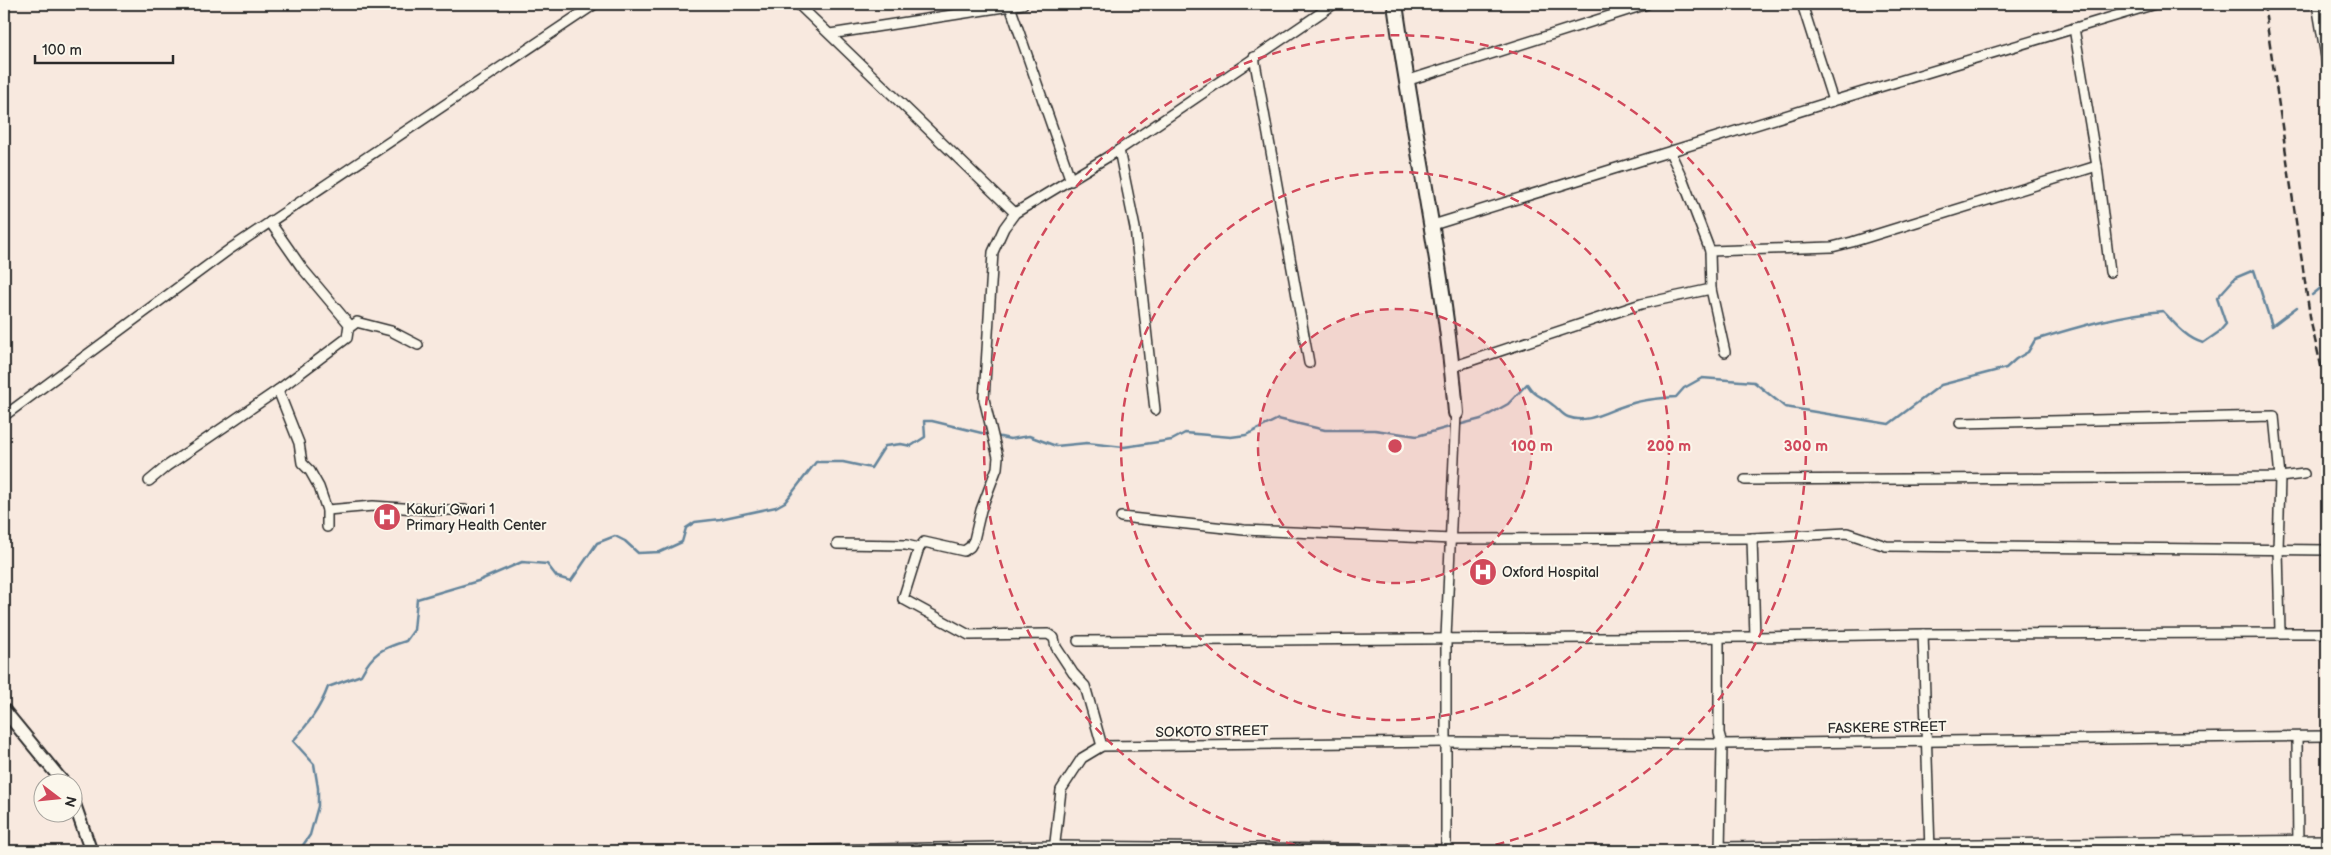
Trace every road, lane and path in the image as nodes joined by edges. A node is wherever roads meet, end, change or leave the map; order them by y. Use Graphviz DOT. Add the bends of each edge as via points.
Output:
graph roads {
  1 [pos="595,4"];
  2 [pos="798,4"];
  3 [pos="1023,4"];
  4 [pos="1334,4"];
  5 [pos="1395,4"];
  6 [pos="1647,4"];
  7 [pos="1802,4"];
  8 [pos="2155,4"];
  9 [pos="2317,4"];
  10 [pos="1010,6"];
  11 [pos="2074,28"];
  12 [pos="830,34"];
  13 [pos="1254,57"];
  14 [pos="2327,62"];
  15 [pos="1406,81"];
  16 [pos="1833,101"];
  17 [pos="1119,150"];
  18 [pos="1670,152"];
  19 [pos="2097,166"];
  20 [pos="1071,181"];
  21 [pos="1015,213"];
  22 [pos="270,222"];
  23 [pos="1433,226"];
  24 [pos="1710,251"];
  25 [pos="2110,272"];
  26 [pos="1711,289"];
  27 [pos="349,328"];
  28 [pos="418,345"];
  29 [pos="1725,352"];
  30 [pos="1309,363"];
  31 [pos="1452,367"];
  32 [pos="278,390"];
  33 [pos="1155,410"];
  34 [pos="1456,413"];
  35 [pos="4,416"];
  36 [pos="1960,423"];
  37 [pos="2304,474"];
  38 [pos="2280,477"];
  39 [pos="1745,480"];
  40 [pos="150,481"];
  41 [pos="327,510"];
  42 [pos="465,510"];
  43 [pos="1121,517"];
  44 [pos="327,527"];
  45 [pos="1752,538"];
  46 [pos="1452,539"];
  47 [pos="837,544"];
  48 [pos="920,548"];
  49 [pos="2278,550"];
  50 [pos="2327,550"];
  51 [pos="2280,632"];
  52 [pos="2327,633"];
  53 [pos="1923,634"];
  54 [pos="1718,637"];
  55 [pos="1755,637"];
  56 [pos="1446,638"];
  57 [pos="1078,641"];
  58 [pos="4,710"];
  59 [pos="2327,736"];
  60 [pos="2298,737"];
  61 [pos="1927,740"];
  62 [pos="1446,742"];
  63 [pos="1722,744"];
  64 [pos="1102,746"];
  65 [pos="55,772"];
  66 [pos="81,822"];
  67 [pos="2299,840"];
  68 [pos="2327,840"];
  69 [pos="1930,847"];
  70 [pos="1054,849"];
  71 [pos="1720,849"];
  72 [pos="91,851"];
  73 [pos="759,851"];
  74 [pos="1446,851"];
  75 [pos="2298,851"];
  1 -- 22 [label="street"];
  2 -- 12 [label="street"];
  3 -- 10 [label="street"];
  4 -- 13 [label="street"];
  5 -- 15 [label="main road"];
  6 -- 15 [label="street"];
  7 -- 16 [label="street"];
  8 -- 11 [label="street"];
  9 -- 14 [label="street"];
  10 -- 12 [label="street"];
  10 -- 20 [label="street"];
  11 -- 16 [label="street"];
  11 -- 19 [label="street"];
  12 -- 21 [label="street"];
  13 -- 17 [label="street"];
  13 -- 30 [label="street"];
  15 -- 23 [label="main road"];
  16 -- 18 [label="street"];
  17 -- 20 [label="street"];
  17 -- 33 [label="street" via="1135,228"];
  18 -- 23 [label="street"];
  18 -- 24 [label="street"];
  19 -- 24 [label="street" via="1832,247"];
  19 -- 25 [label="street"];
  20 -- 21 [label="street"];
  21 -- 48 [label="street" via="993,252 984,400 993,430 997,468 980,510 970,547 964,551 924,542"];
  22 -- 27 [label="street"];
  22 -- 35 [label="street"];
  23 -- 31 [label="main road"];
  24 -- 26 [label="street"];
  26 -- 29 [label="street"];
  26 -- 31 [label="street" via="1641,304"];
  27 -- 28 [label="street" via="357,322 391,331"];
  27 -- 32 [label="street" via="347,338"];
  31 -- 34 [label="main road"];
  32 -- 40 [label="street"];
  32 -- 41 [label="street" via="302,463 319,487"];
  34 -- 46 [label="street"];
  36 -- 38 [label="street" via="2274,416"];
  37 -- 38 [label="street"];
  38 -- 39 [label="street"];
  38 -- 49 [label="street"];
  41 -- 42 [label="street" via="373,506"];
  41 -- 44 [label="street"];
  43 -- 46 [label="street" via="1244,530"];
  45 -- 46 [label="street"];
  45 -- 49 [label="street" via="1847,533 1886,546"];
  45 -- 55 [label="street"];
  46 -- 56 [label="street"];
  47 -- 48 [label="street"];
  48 -- 64 [label="street" via="903,599 969,635 1048,634 1054,638 1056,647 1085,686"];
  49 -- 50 [label="street"];
  49 -- 51 [label="street"];
  51 -- 52 [label="street"];
  51 -- 53 [label="street"];
  53 -- 55 [label="street"];
  53 -- 61 [label="street"];
  54 -- 55 [label="street"];
  54 -- 56 [label="street"];
  54 -- 63 [label="street" via="1719,733"];
  56 -- 57 [label="street"];
  56 -- 62 [label="street"];
  58 -- 65 [label="street"];
  59 -- 60 [label="street, FASKERE STREET"];
  60 -- 61 [label="street, FASKERE STREET"];
  60 -- 67 [label="street"];
  61 -- 63 [label="street, FASKERE STREET"];
  61 -- 69 [label="street"];
  62 -- 63 [label="street, FASKERE STREET"];
  62 -- 64 [label="street, SOKOTO STREET"];
  62 -- 74 [label="street"];
  63 -- 71 [label="street"];
  64 -- 70 [label="street" via="1082,758 1061,790"];
  66 -- 72 [label="street"];
  67 -- 68 [label="street"];
  67 -- 69 [label="street"];
  67 -- 75 [label="street"];
  69 -- 71 [label="street"];
  70 -- 73 [label="street"];
  70 -- 74 [label="street"];
}
